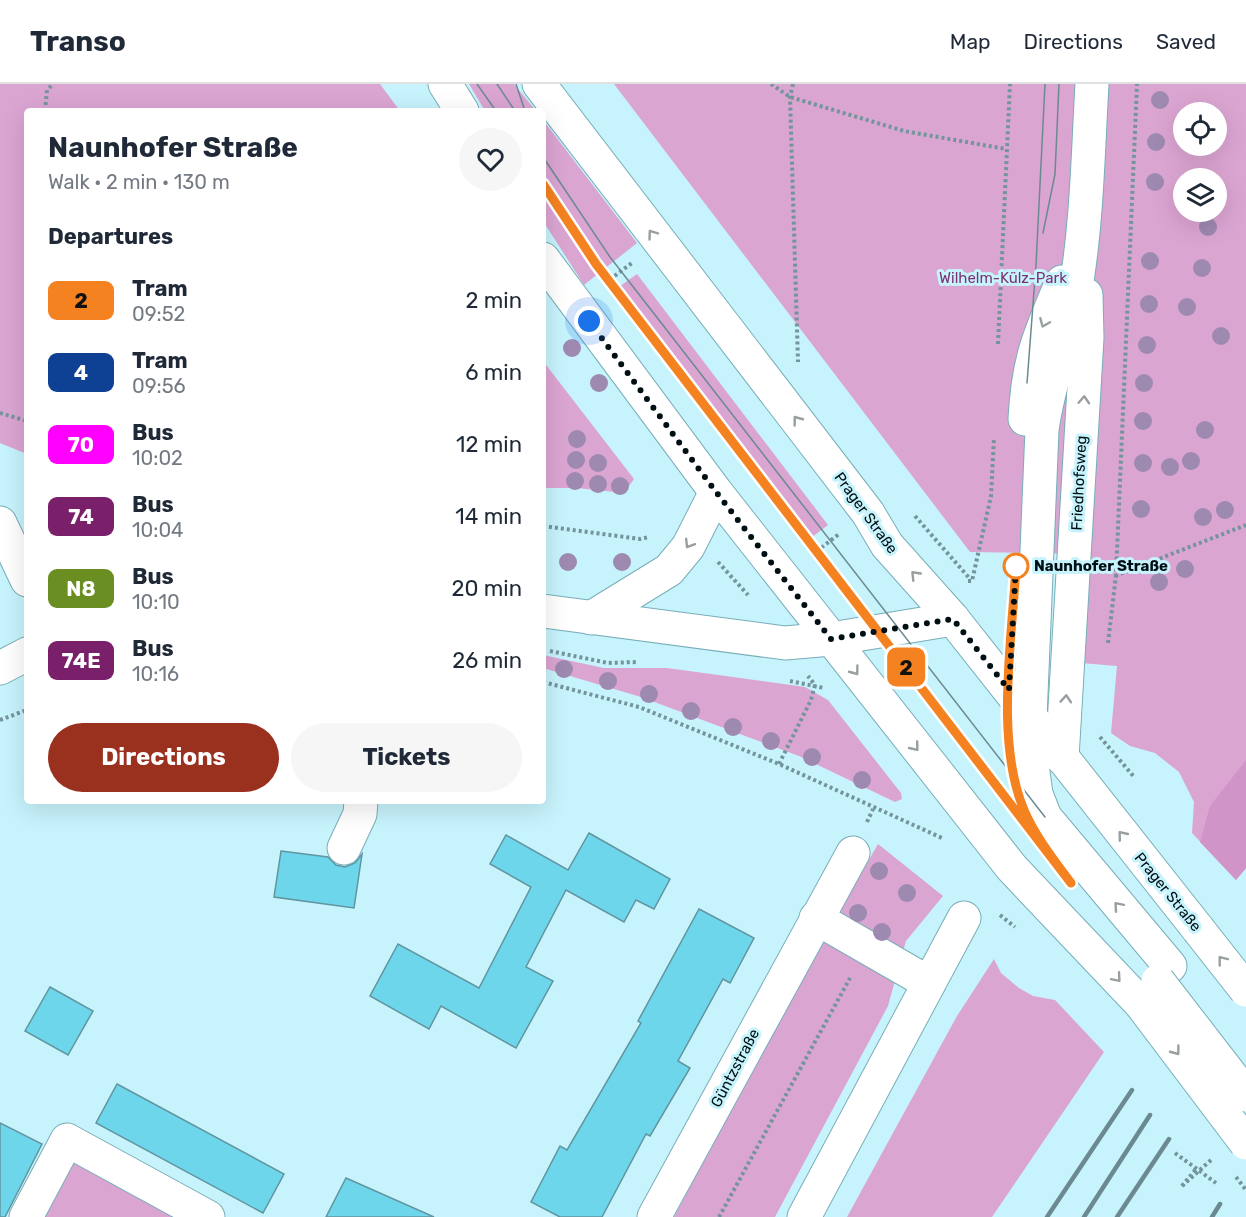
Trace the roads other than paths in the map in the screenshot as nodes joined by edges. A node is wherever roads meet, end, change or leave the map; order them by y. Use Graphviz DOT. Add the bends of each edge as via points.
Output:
graph roads {
  1 [pos="445,84"];
  2 [pos="539,84"];
  3 [pos="1092,84"];
  4 [pos="460,108"];
  5 [pos="1084,209"];
  6 [pos="546,263"];
  7 [pos="716,492"];
  8 [pos="0,523"];
  9 [pos="24,574"];
  10 [pos="546,611"];
  11 [pos="591,618"];
  12 [pos="953,619"];
  13 [pos="831,639"];
  14 [pos="24,656"];
  15 [pos="0,668"];
  16 [pos="1019,702"];
  17 [pos="1062,758"];
  18 [pos="361,804"];
  19 [pos="344,848"];
  20 [pos="853,853"];
  21 [pos="816,918"];
  22 [pos="964,918"];
  23 [pos="929,983"];
  24 [pos="1156,984"];
  25 [pos="1246,990"];
  26 [pos="1246,1063"];
  27 [pos="1246,1095"];
  28 [pos="1246,1143"];
  29 [pos="26,1217"];
  30 [pos="208,1217"];
  31 [pos="654,1217"];
  32 [pos="804,1217"];
  1 -- 4 [label="main road"];
  12 -- 2 [label="main road, Prager Straße, one-way" via="887,545 861,504"];
  3 -- 5 [label="main road, Friedhofsweg"];
  5 -- 16 [label="main road, Friedhofsweg" via="1074,296 1042,430"];
  5 -- 16 [label="main road, Friedhofsweg, one-way" via="1064,278 1036,343 1027,383"];
  17 -- 5 [label="main road, Friedhofsweg, one-way" via="1087,338"];
  6 -- 7 [label="main road"];
  7 -- 11 [label="main road, one-way" via="688,547 669,570"];
  7 -- 13 [label="main road"];
  8 -- 9 [label="main road"];
  10 -- 11 [label="main road"];
  11 -- 13 [label="main road" via="771,643"];
  12 -- 13 [label="main road"];
  12 -- 16 [label="main road, Prager Straße"];
  13 -- 24 [label="main road, one-way" via="1012,868"];
  14 -- 15 [label="main road"];
  16 -- 17 [label="main road, Prager Straße"];
  16 -- 24 [label="main road" via="1009,754 1025,812 1043,844 1086,902"];
  25 -- 17 [label="main road, Prager Straße, one-way, bridge"];
  18 -- 19 [label="main road"];
  20 -- 21 [label="main road, Güntzstraße"];
  21 -- 23 [label="main road"];
  21 -- 31 [label="main road, Güntzstraße"];
  22 -- 23 [label="main road"];
  23 -- 32 [label="main road"];
  24 -- 26 [label="main road"];
  24 -- 27 [label="main road, bridge"];
  24 -- 28 [label="main road, one-way, bridge"];
  29 -- 30 [label="main road" via="67,1140"];
}
